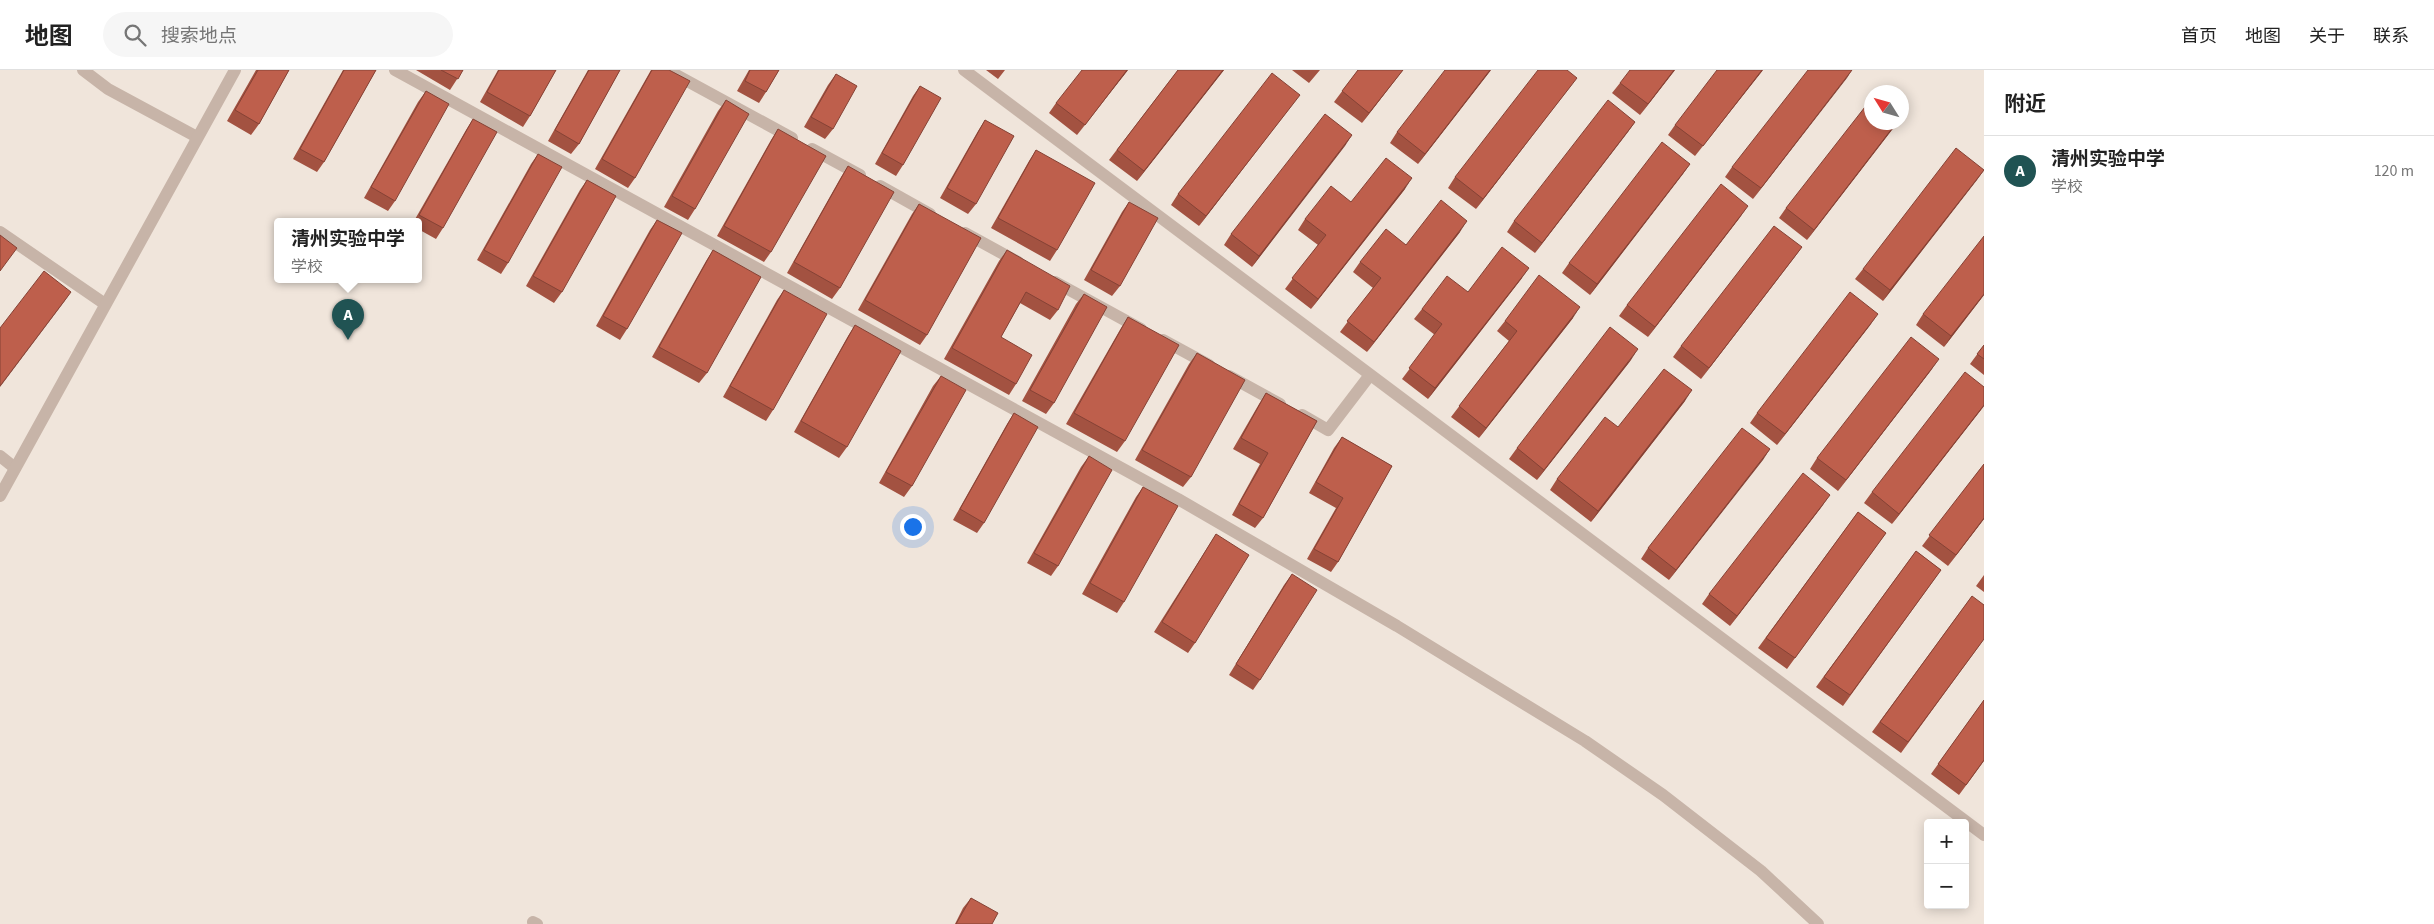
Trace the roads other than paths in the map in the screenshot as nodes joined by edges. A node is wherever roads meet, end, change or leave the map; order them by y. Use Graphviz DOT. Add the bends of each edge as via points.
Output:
graph roads {
  1 [pos="83,70"];
  2 [pos="235,70"];
  3 [pos="395,70"];
  4 [pos="667,70"];
  5 [pos="964,70"];
  6 [pos="197,137"];
  7 [pos="938,218"];
  8 [pos="955,227"];
  9 [pos="0,232"];
  10 [pos="1025,266"];
  11 [pos="1043,275"];
  12 [pos="105,304"];
  13 [pos="1370,375"];
  14 [pos="0,456"];
  15 [pos="15,468"];
  16 [pos="0,496"];
  17 [pos="1984,835"];
  18 [pos="1818,924"];
  1 -- 6 [label="street" via="108,89"];
  2 -- 6 [label="street"];
  3 -- 18 [label="street" via="1170,495 1397,626 1585,741 1663,795 1761,871"];
  4 -- 7 [label="street"];
  5 -- 13 [label="street"];
  6 -- 12 [label="street"];
  8 -- 10 [label="street"];
  9 -- 12 [label="street"];
  11 -- 13 [label="street" via="1328,430"];
  12 -- 15 [label="street"];
  13 -- 17 [label="street"];
  14 -- 15 [label="street"];
  15 -- 16 [label="street"];
}
